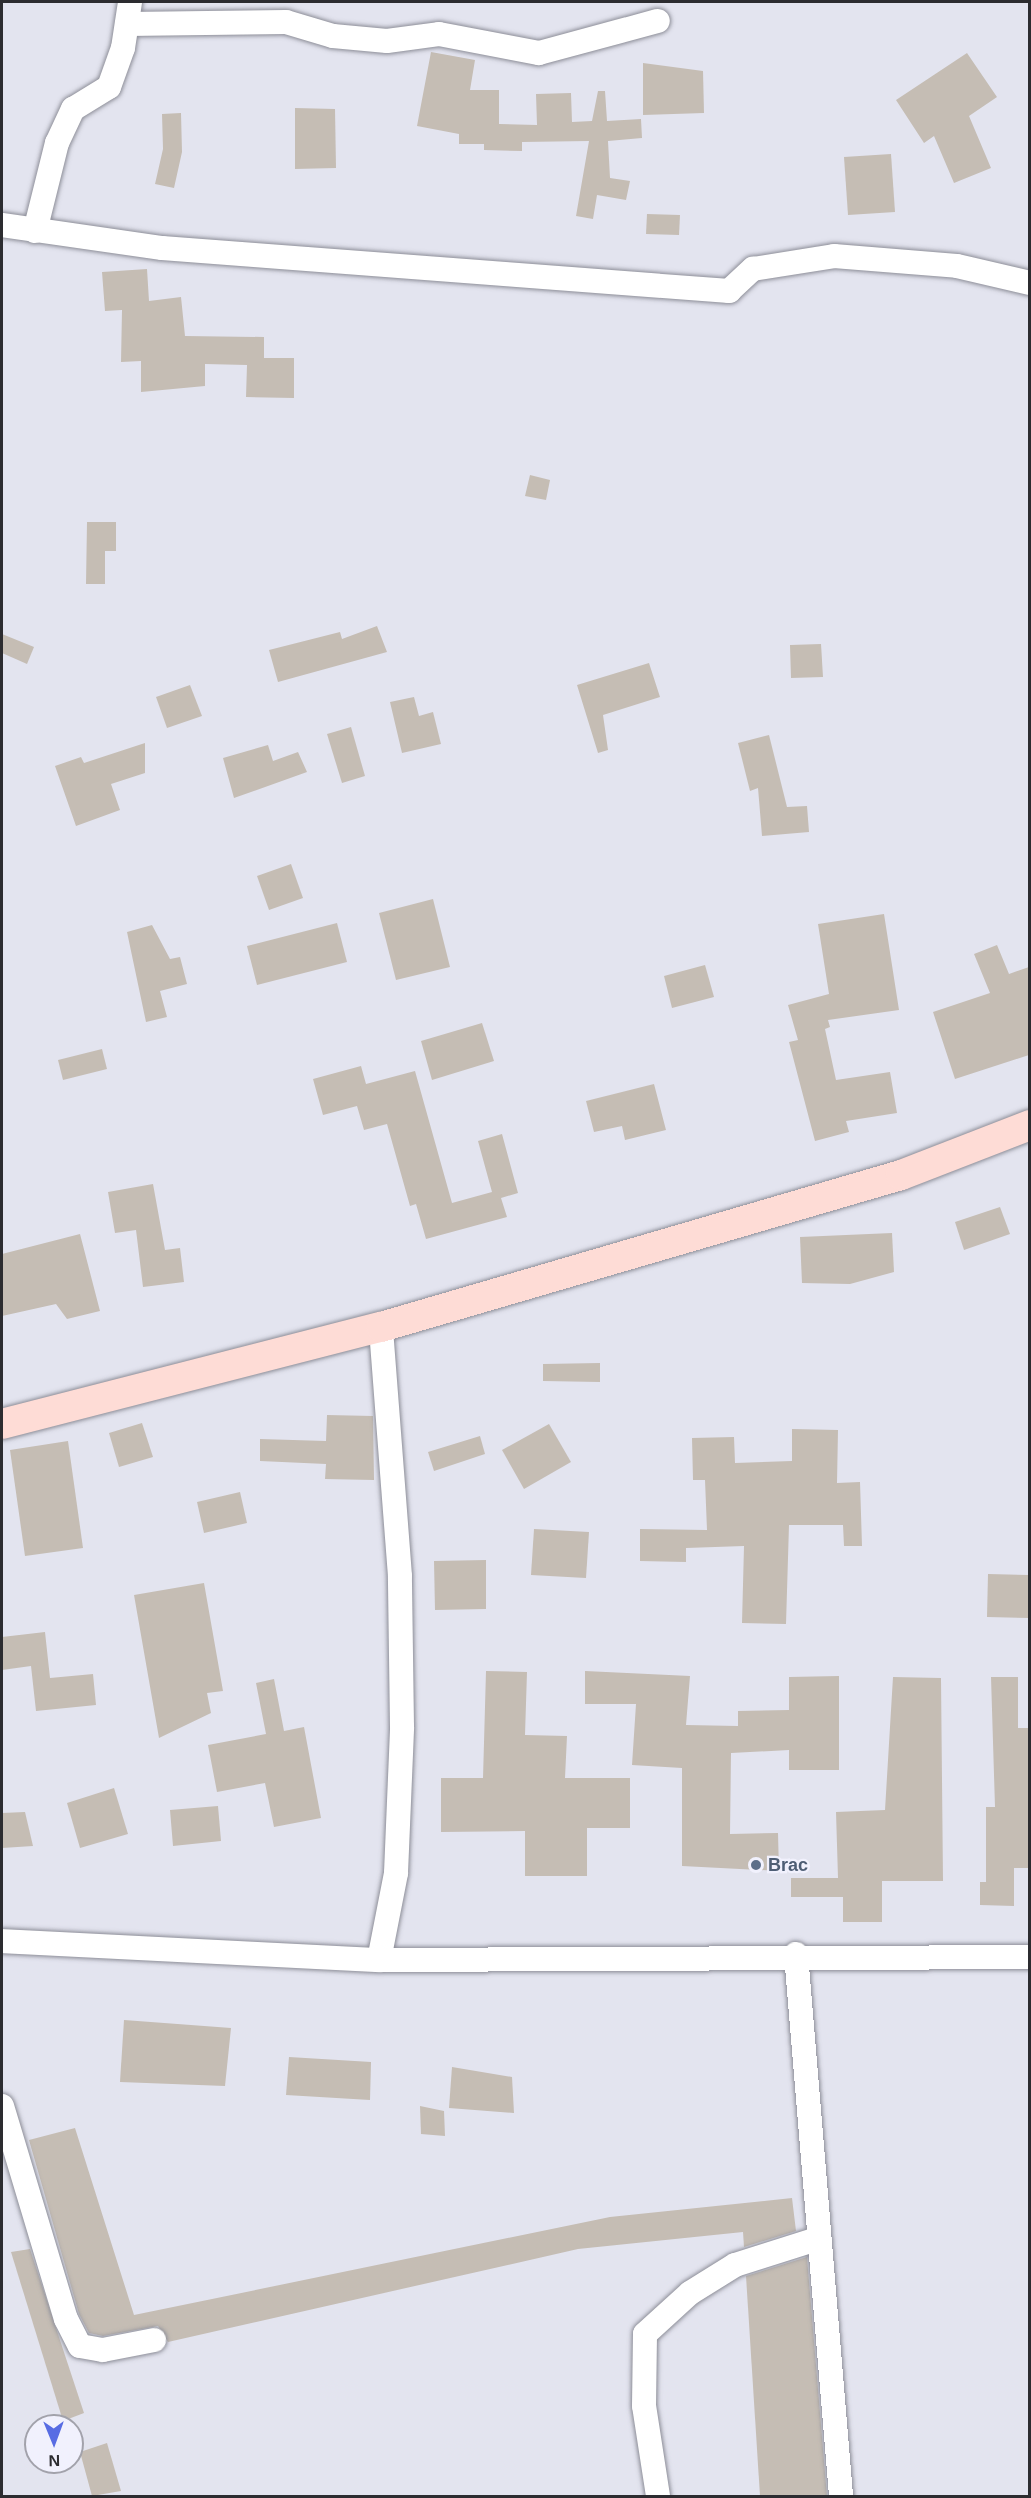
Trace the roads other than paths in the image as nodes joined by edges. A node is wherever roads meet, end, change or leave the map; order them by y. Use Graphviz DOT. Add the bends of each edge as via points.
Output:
graph roads {
  1 [pos="128,13"];
  2 [pos="658,21"];
  3 [pos="2,225"];
  4 [pos="35,231"];
  5 [pos="1029,283"];
  6 [pos="1029,1125"];
  7 [pos="381,1327"];
  8 [pos="2,1424"];
  9 [pos="2,1941"];
  10 [pos="796,1954"];
  11 [pos="1029,1957"];
  12 [pos="379,1959"];
  13 [pos="2,2106"];
  14 [pos="817,2239"];
  15 [pos="154,2340"];
  16 [pos="658,2496"];
  17 [pos="841,2496"];
  1 -- 2 [label="street" via="286,22 333,36 387,41 439,34 539,53"];
  1 -- 4 [label="street" via="109,87 73,109 57,143"];
  3 -- 4 [label="street"];
  4 -- 5 [label="street" via="162,248 729,291 753,269 834,256 957,266"];
  6 -- 7 [label="main road" via="901,1175"];
  7 -- 8 [label="main road"];
  7 -- 12 [label="street" via="400,1576 402,1727 396,1873"];
  9 -- 12 [label="street"];
  10 -- 11 [label="street"];
  10 -- 12 [label="street"];
  10 -- 14 [label="street"];
  13 -- 15 [label="street" via="66,2319 80,2346 103,2350"];
  14 -- 16 [label="street" via="735,2265 690,2293 645,2334 644,2406"];
  14 -- 17 [label="street"];
}
